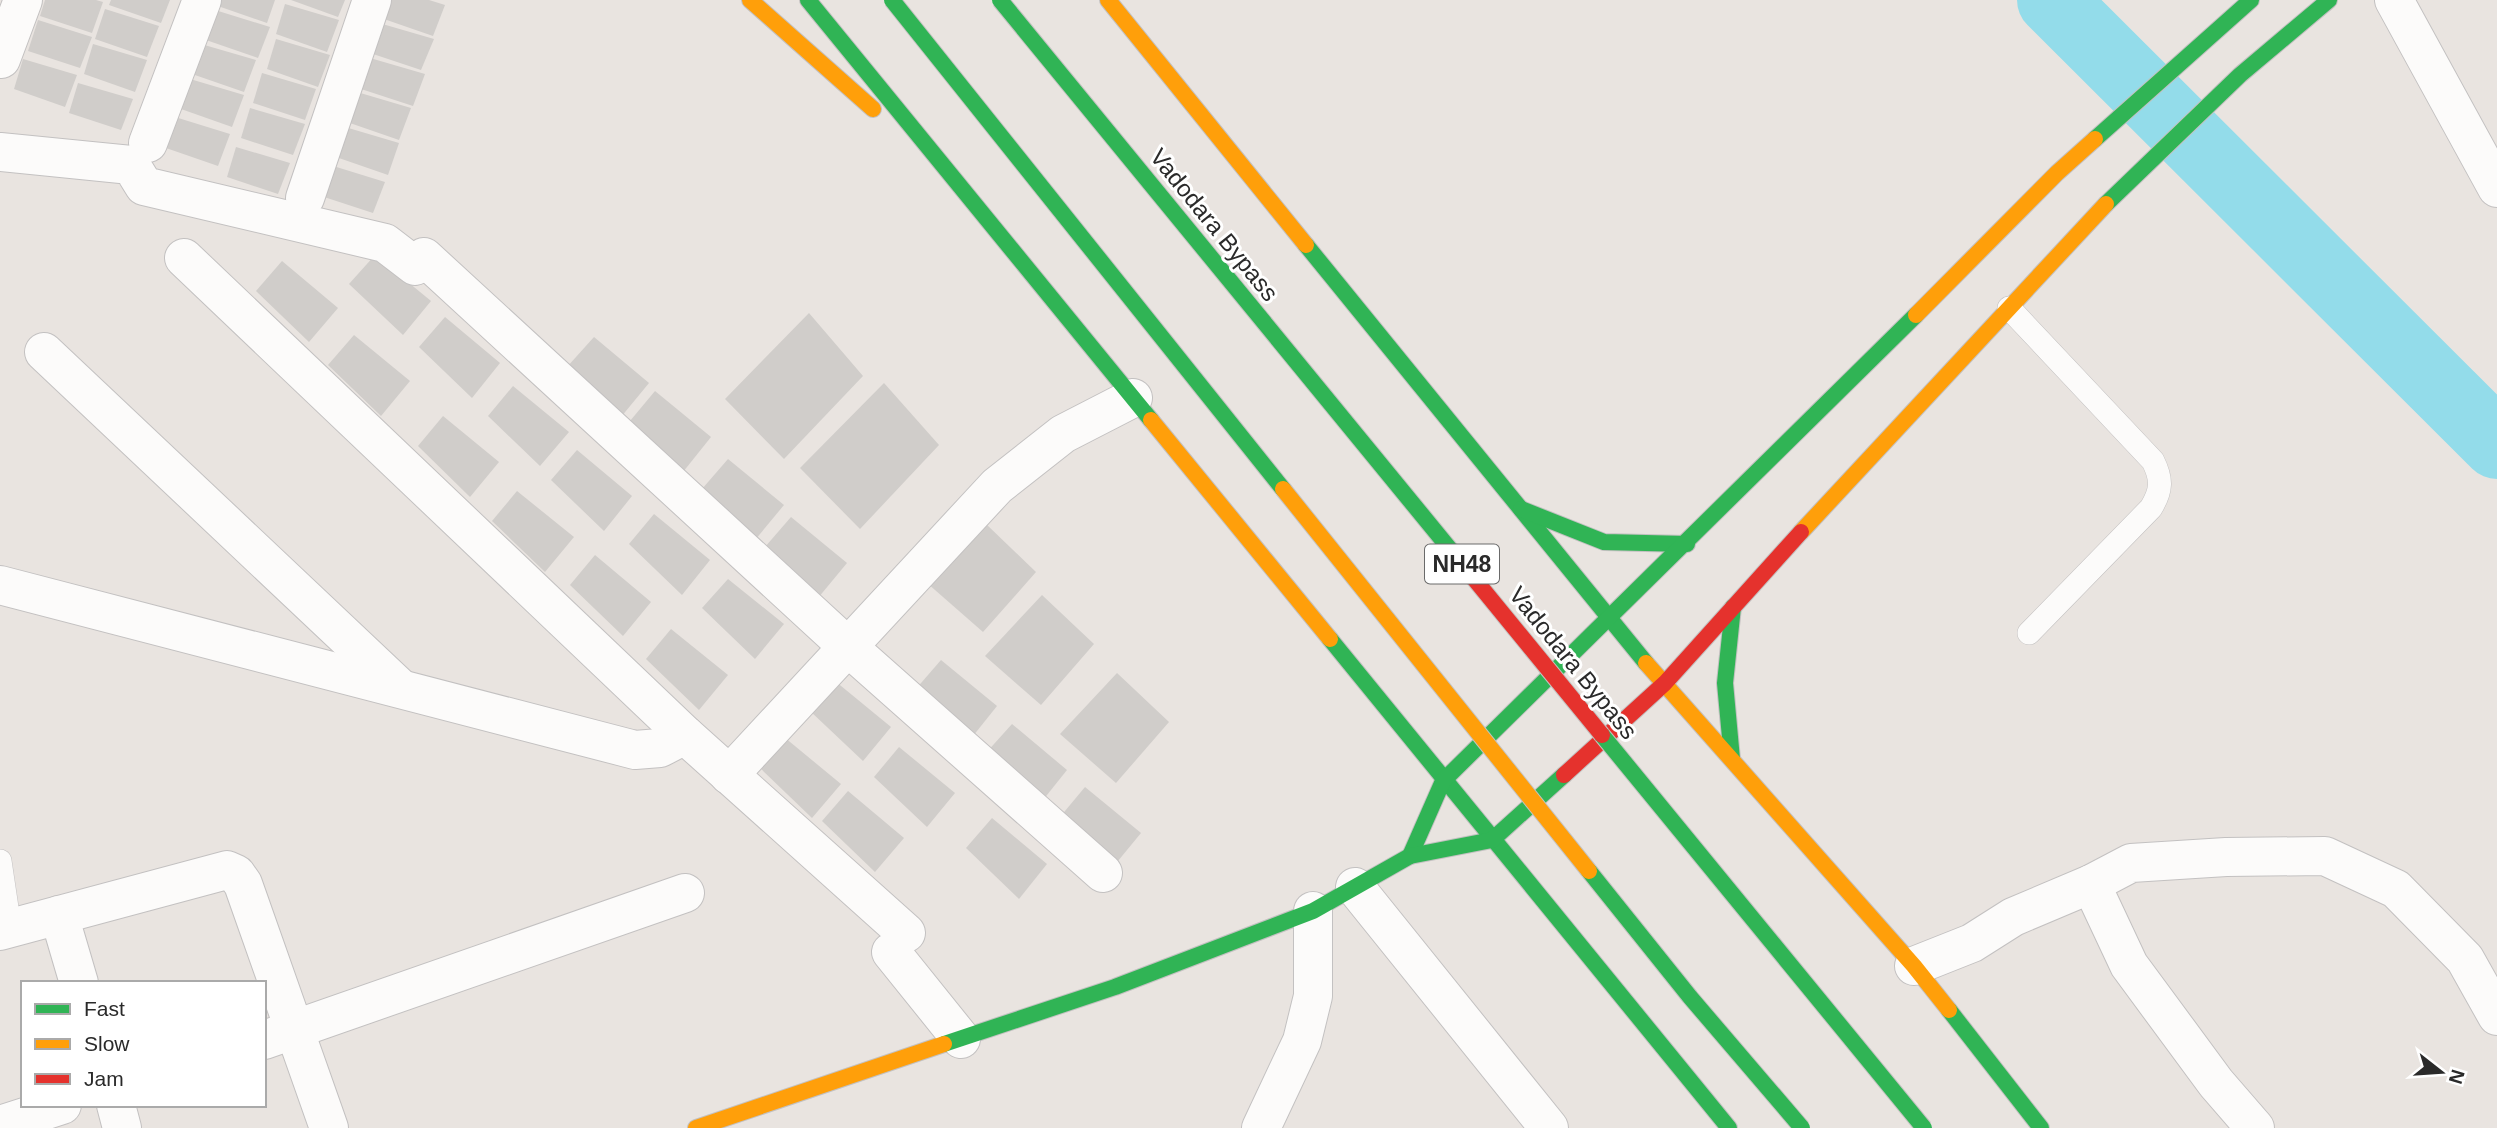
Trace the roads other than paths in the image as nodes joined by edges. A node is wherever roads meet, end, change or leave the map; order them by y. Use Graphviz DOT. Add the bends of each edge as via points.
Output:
graph roads {
  1 [pos="23,0"];
  2 [pos="202,0"];
  3 [pos="372,0"];
  4 [pos="750,0"];
  5 [pos="808,0"];
  6 [pos="892,0"];
  7 [pos="1000,0"];
  8 [pos="1108,0"];
  9 [pos="2251,0"];
  10 [pos="2329,0"];
  11 [pos="2394,0"];
  12 [pos="1,59"];
  13 [pos="148,142"];
  14 [pos="0,152"];
  15 [pos="961,188"];
  16 [pos="2497,188"];
  17 [pos="305,198"];
  18 [pos="184,258"];
  19 [pos="2009,308"];
  20 [pos="44,352"];
  21 [pos="1133,398"];
  22 [pos="1519,509"];
  23 [pos="1687,544"];
  24 [pos="0,585"];
  25 [pos="1733,607"];
  26 [pos="1609,621"];
  27 [pos="2029,633"];
  28 [pos="848,647"];
  29 [pos="1665,684"];
  30 [pos="402,690"];
  31 [pos="685,736"];
  32 [pos="1731,759"];
  33 [pos="729,775"];
  34 [pos="1443,781"];
  35 [pos="1492,840"];
  36 [pos="1410,856"];
  37 [pos="0,861"];
  38 [pos="1103,873"];
  39 [pos="2091,884"];
  40 [pos="1355,887"];
  41 [pos="685,893"];
  42 [pos="1313,911"];
  43 [pos="59,915"];
  44 [pos="5,930"];
  45 [pos="1914,966"];
  46 [pos="78,981"];
  47 [pos="266,981"];
  48 [pos="266,981"];
  49 [pos="2497,1016"];
  50 [pos="279,1036"];
  51 [pos="961,1039"];
  52 [pos="56,1107"];
  53 [pos="117,1107"];
  54 [pos="0,1125"];
  55 [pos="122,1128"];
  56 [pos="329,1128"];
  57 [pos="696,1128"];
  58 [pos="1261,1128"];
  59 [pos="1549,1128"];
  60 [pos="1729,1128"];
  61 [pos="1801,1128"];
  62 [pos="1924,1128"];
  63 [pos="2041,1128"];
  64 [pos="2255,1128"];
  1 -- 12 [label="street"];
  2 -- 13 [label="street"];
  3 -- 17 [label="street"];
  4 -- 15 [label="main road"];
  5 -- 15 [label="main road"];
  6 -- 61 [label="main road, bridge" via="1690,997"];
  7 -- 62 [label="main road, Vadodara Bypass / NH48, bridge"];
  8 -- 22 [label="main road"];
  9 -- 23 [label="main road" via="2108,124"];
  10 -- 19 [label="main road" via="2240,75 2137,172"];
  11 -- 16 [label="street"];
  14 -- 28 [label="street" via="131,165 144,186 386,243 419,262"];
  15 -- 21 [label="main road"];
  18 -- 31 [label="street"];
  19 -- 25 [label="main road"];
  19 -- 27 [label="lane" via="2153,461 2161,476 2151,508"];
  20 -- 30 [label="street"];
  21 -- 28 [label="street" via="1063,434 997,486"];
  21 -- 34 [label="main road"];
  22 -- 23 [label="main road" via="1604,541"];
  22 -- 26 [label="main road"];
  23 -- 26 [label="main road"];
  24 -- 30 [label="street"];
  25 -- 29 [label="main road"];
  25 -- 32 [label="main road" via="1726,649 1725,717"];
  26 -- 29 [label="main road"];
  26 -- 34 [label="main road"];
  28 -- 33 [label="street"];
  28 -- 38 [label="street"];
  29 -- 32 [label="main road"];
  29 -- 35 [label="main road"];
  30 -- 31 [label="street" via="635,750 660,748"];
  31 -- 33 [label="street"];
  32 -- 45 [label="main road"];
  33 -- 51 [label="street" via="898,942"];
  34 -- 35 [label="main road"];
  34 -- 36 [label="main road"];
  35 -- 36 [label="main road"];
  35 -- 60 [label="main road"];
  36 -- 40 [label="main road"];
  37 -- 44 [label="lane"];
  39 -- 45 [label="street" via="2013,917 1972,943"];
  39 -- 49 [label="street" via="2131,863 2325,856 2396,889 2465,959"];
  39 -- 64 [label="street" via="2129,965"];
  40 -- 42 [label="main road"];
  40 -- 59 [label="street"];
  41 -- 50 [label="street"];
  42 -- 51 [label="main road" via="1115,987"];
  42 -- 58 [label="street" via="1312,996 1302,1041"];
  43 -- 44 [label="street"];
  43 -- 46 [label="street"];
  43 -- 47 [label="street" via="227,870 243,884"];
  45 -- 63 [label="main road"];
  48 -- 50 [label="street"];
  50 -- 56 [label="street"];
  51 -- 57 [label="main road"];
  52 -- 54 [label="street"];
  53 -- 55 [label="street"];
}
